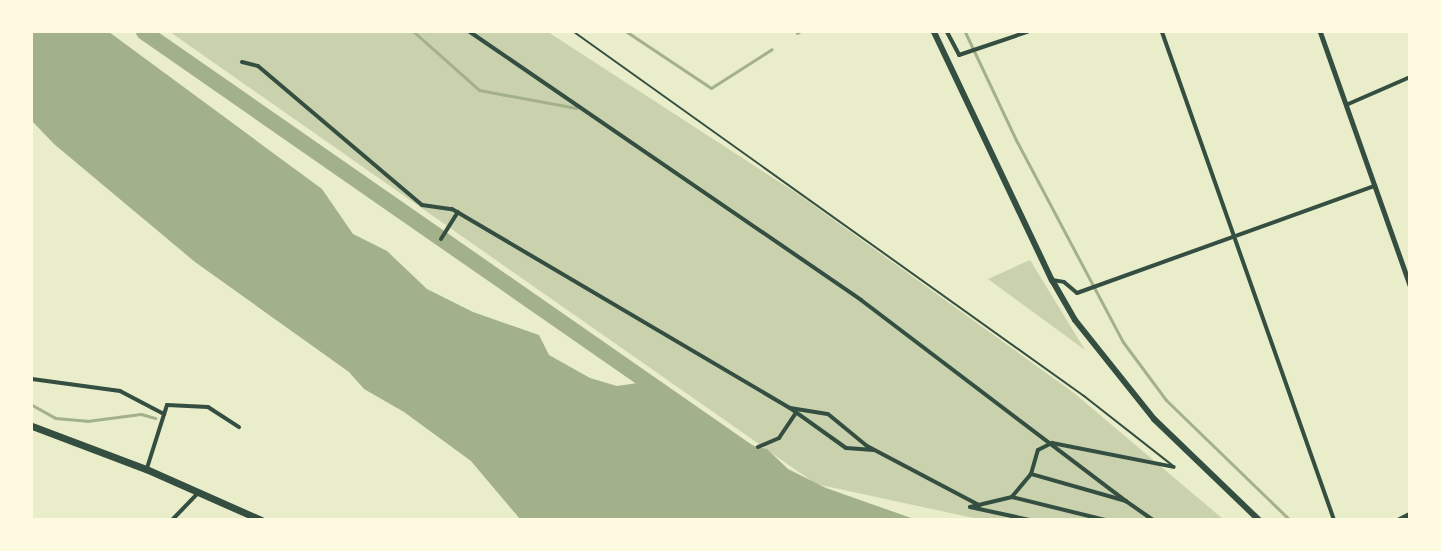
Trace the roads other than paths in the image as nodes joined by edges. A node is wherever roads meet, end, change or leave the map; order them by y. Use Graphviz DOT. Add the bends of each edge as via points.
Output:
graph roads {
  1 [pos="470,32"];
  2 [pos="574,32"];
  3 [pos="934,32"];
  4 [pos="947,32"];
  5 [pos="1027,32"];
  6 [pos="1162,32"];
  7 [pos="1320,32"];
  8 [pos="242,63"];
  9 [pos="1410,77"];
  10 [pos="1346,105"];
  11 [pos="1375,186"];
  12 [pos="458,212"];
  13 [pos="1233,234"];
  14 [pos="441,239"];
  15 [pos="1052,280"];
  16 [pos="1410,286"];
  17 [pos="32,379"];
  18 [pos="790,408"];
  19 [pos="796,413"];
  20 [pos="164,414"];
  21 [pos="32,426"];
  22 [pos="239,427"];
  23 [pos="1052,443"];
  24 [pos="758,447"];
  25 [pos="874,450"];
  26 [pos="1174,467"];
  27 [pos="146,469"];
  28 [pos="1031,474"];
  29 [pos="198,492"];
  30 [pos="1012,497"];
  31 [pos="1126,501"];
  32 [pos="979,505"];
  33 [pos="1410,515"];
  34 [pos="172,519"];
  35 [pos="261,519"];
  36 [pos="1030,519"];
  37 [pos="1105,519"];
  38 [pos="1153,519"];
  39 [pos="1259,519"];
  40 [pos="1334,519"];
  41 [pos="1400,519"];
  1 -- 23 [label="street" via="861,300"];
  2 -- 26 [label="lane" via="1084,396"];
  3 -- 15 [label="main road"];
  4 -- 5 [label="street" via="958,55"];
  6 -- 13 [label="street"];
  7 -- 10 [label="street"];
  8 -- 12 [label="street" via="258,66 422,205"];
  9 -- 10 [label="street"];
  10 -- 11 [label="street"];
  11 -- 13 [label="street"];
  11 -- 16 [label="street"];
  12 -- 14 [label="street"];
  12 -- 18 [label="street"];
  13 -- 15 [label="street" via="1077,293 1064,282"];
  13 -- 40 [label="street"];
  15 -- 39 [label="main road" via="1075,320 1126,387"];
  17 -- 20 [label="street" via="120,391"];
  18 -- 19 [label="street"];
  18 -- 25 [label="street" via="828,414"];
  19 -- 24 [label="street" via="779,438"];
  19 -- 25 [label="street" via="846,448"];
  20 -- 22 [label="street" via="167,405 208,407"];
  20 -- 27 [label="street"];
  21 -- 27 [label="highway"];
  23 -- 26 [label="street"];
  23 -- 28 [label="street" via="1038,450"];
  23 -- 31 [label="street"];
  25 -- 32 [label="street"];
  27 -- 29 [label="highway"];
  28 -- 30 [label="street"];
  28 -- 31 [label="street"];
  29 -- 34 [label="street"];
  29 -- 35 [label="highway"];
  30 -- 32 [label="street"];
  30 -- 37 [label="street"];
  31 -- 38 [label="street"];
  32 -- 36 [label="street" via="970,507"];
  33 -- 41 [label="main road"];
}
